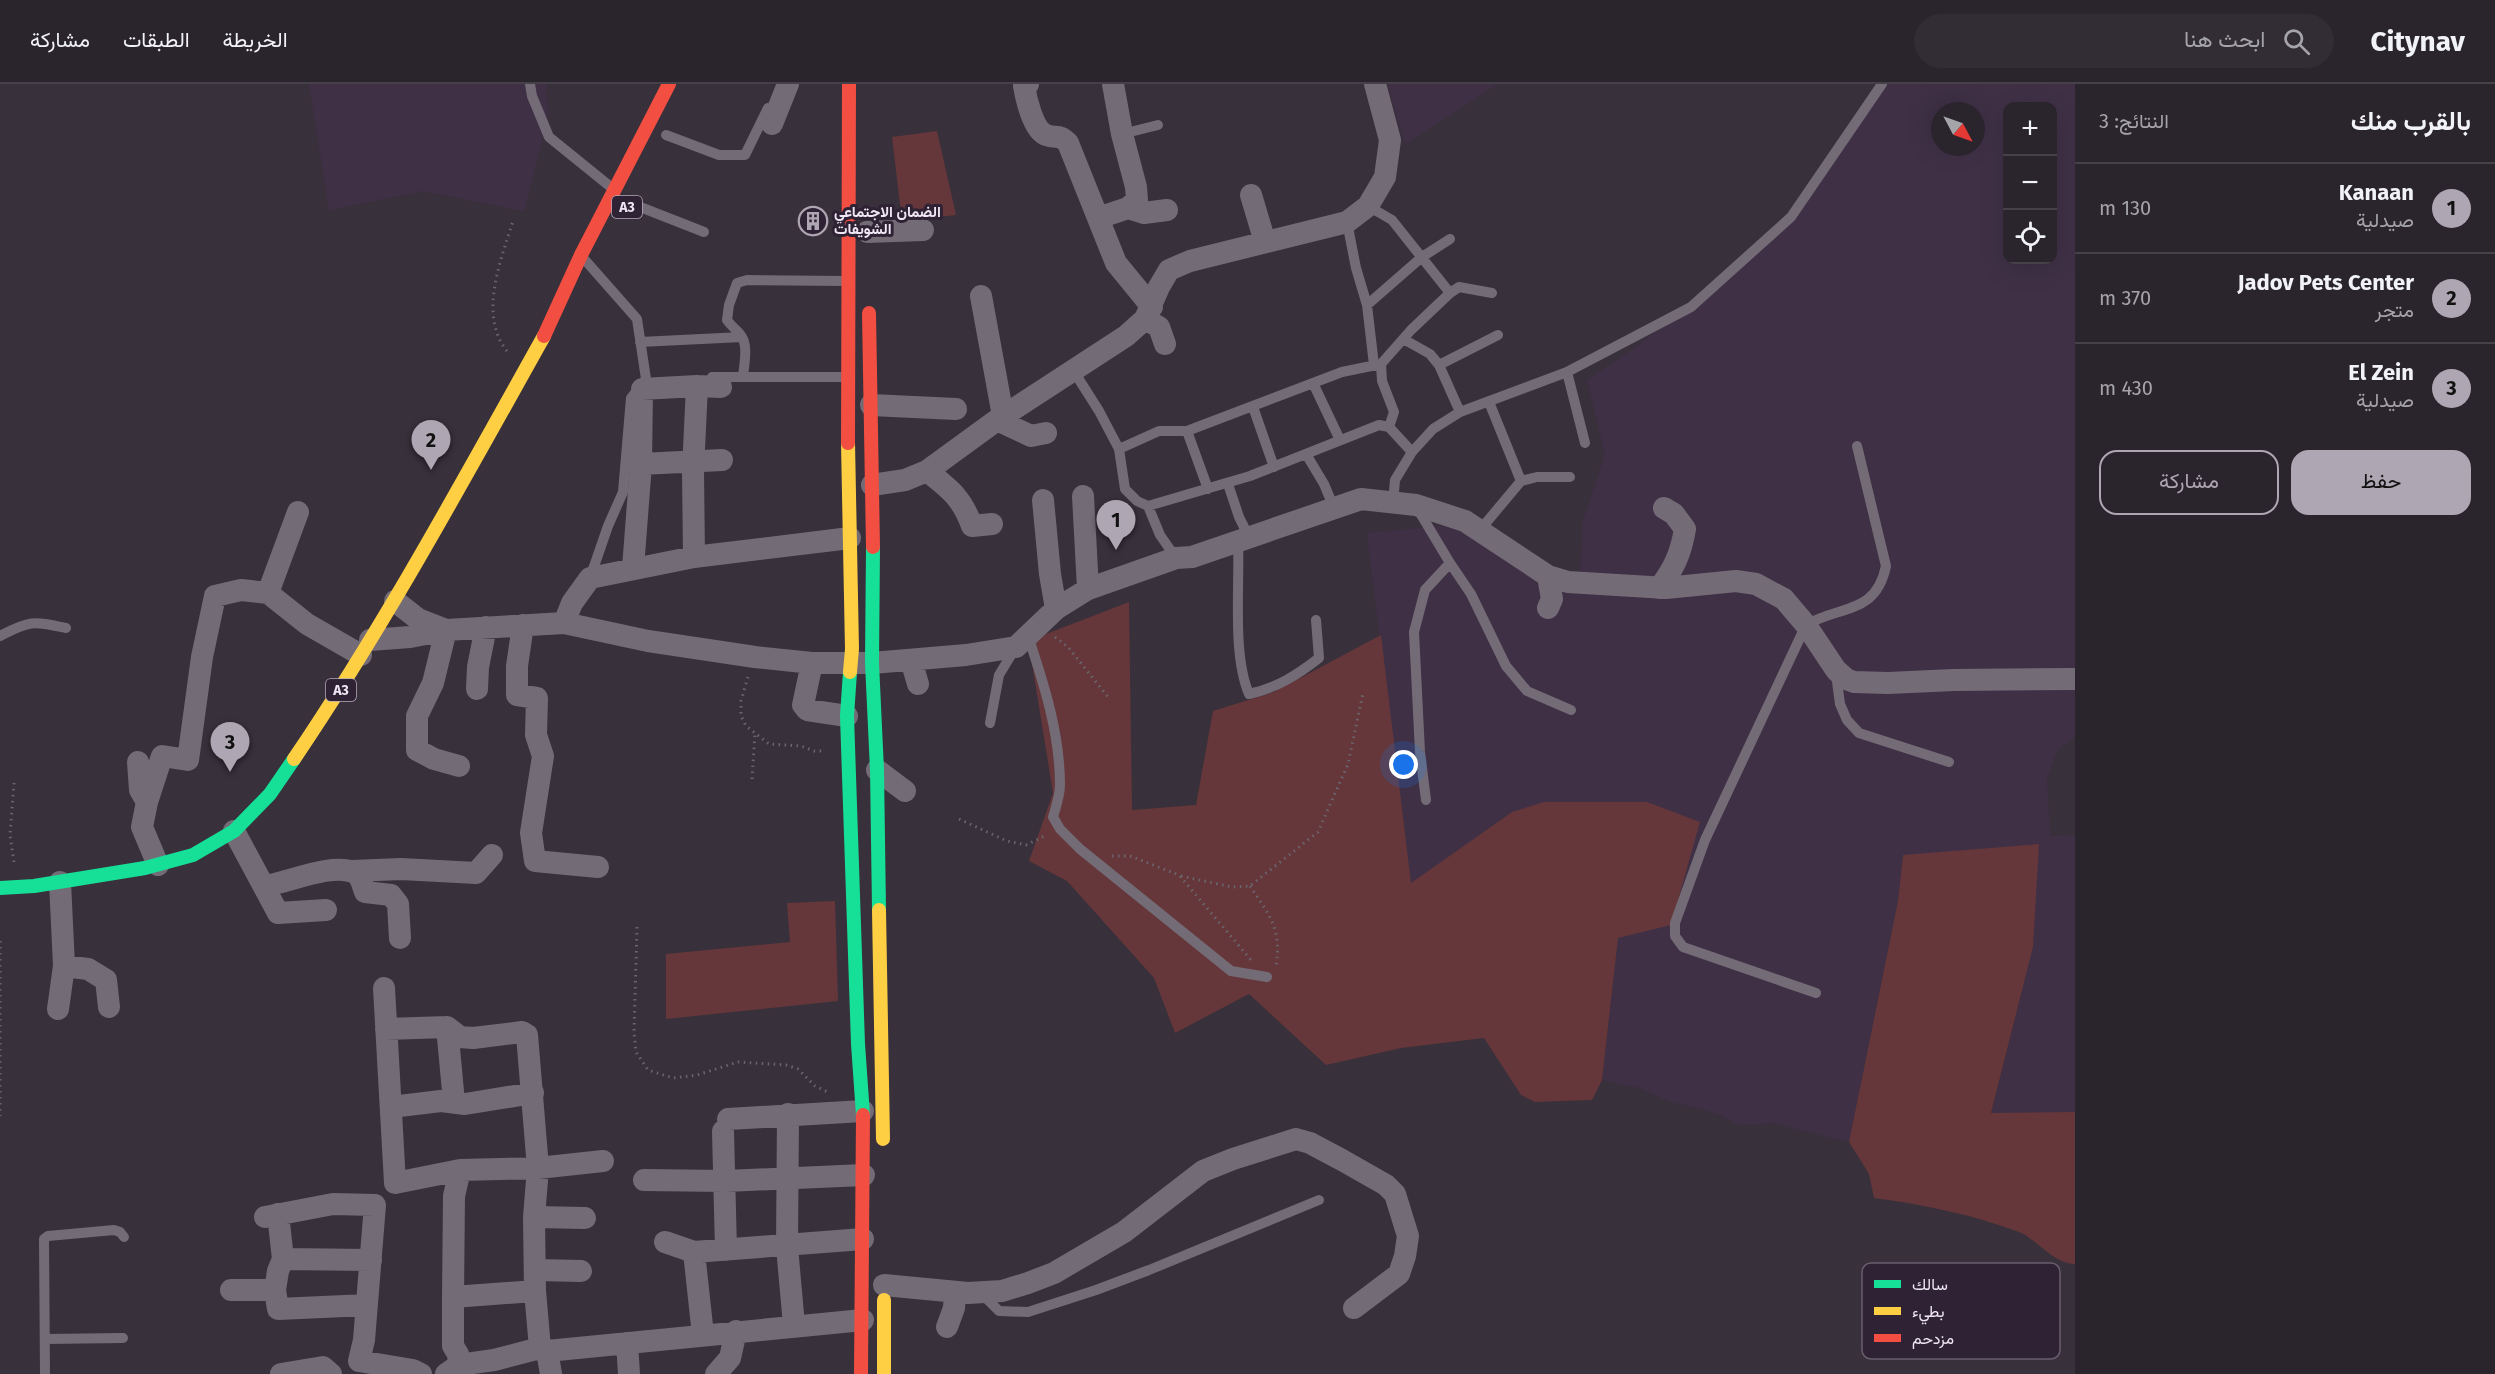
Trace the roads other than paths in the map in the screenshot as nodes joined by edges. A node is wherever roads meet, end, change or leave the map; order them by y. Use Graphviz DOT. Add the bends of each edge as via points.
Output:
graph roads {
  1 [pos="530,84"];
  2 [pos="669,84"];
  3 [pos="780,84"];
  4 [pos="788,84"];
  5 [pos="849,84"];
  6 [pos="1028,84"];
  7 [pos="1113,84"];
  8 [pos="1375,84"];
  9 [pos="1882,84"];
  10 [pos="772,124"];
  11 [pos="1158,126"];
  12 [pos="1122,134"];
  13 [pos="666,135"];
  14 [pos="615,190"];
  15 [pos="1251,195"];
  16 [pos="630,203"];
  17 [pos="1368,206"];
  18 [pos="1128,208"];
  19 [pos="1167,210"];
  20 [pos="1098,219"];
  21 [pos="1347,222"];
  22 [pos="923,230"];
  23 [pos="704,232"];
  24 [pos="867,232"];
  25 [pos="1450,239"];
  26 [pos="1265,242"];
  27 [pos="581,255"];
  28 [pos="1422,257"];
  29 [pos="595,265"];
  30 [pos="850,281"];
  31 [pos="1450,293"];
  32 [pos="1492,293"];
  33 [pos="981,296"];
  34 [pos="868,301"];
  35 [pos="1367,305"];
  36 [pos="1148,313"];
  37 [pos="551,324"];
  38 [pos="1498,335"];
  39 [pos="742,337"];
  40 [pos="1405,340"];
  41 [pos="640,342"];
  42 [pos="1165,344"];
  43 [pos="1377,364"];
  44 [pos="1439,365"];
  45 [pos="1073,370"];
  46 [pos="1567,372"];
  47 [pos="743,376"];
  48 [pos="847,377"];
  49 [pos="645,379"];
  50 [pos="1313,383"];
  51 [pos="697,386"];
  52 [pos="721,387"];
  53 [pos="1489,402"];
  54 [pos="871,405"];
  55 [pos="1253,407"];
  56 [pos="956,409"];
  57 [pos="1460,412"];
  58 [pos="1000,418"];
  59 [pos="1389,426"];
  60 [pos="1187,431"];
  61 [pos="1046,433"];
  62 [pos="1340,440"];
  63 [pos="1585,443"];
  64 [pos="1857,447"];
  65 [pos="1119,448"];
  66 [pos="1412,452"];
  67 [pos="1306,454"];
  68 [pos="722,460"];
  69 [pos="694,463"];
  70 [pos="641,464"];
  71 [pos="1274,467"];
  72 [pos="927,471"];
  73 [pos="1570,477"];
  74 [pos="1521,481"];
  75 [pos="1228,484"];
  76 [pos="872,485"];
  77 [pos="1208,489"];
  78 [pos="1083,496"];
  79 [pos="1393,504"];
  80 [pos="1416,505"];
  81 [pos="1148,506"];
  82 [pos="1037,507"];
  83 [pos="1334,508"];
  84 [pos="1664,508"];
  85 [pos="298,512"];
  86 [pos="992,524"];
  87 [pos="1480,530"];
  88 [pos="850,538"];
  89 [pos="1243,539"];
  90 [pos="694,557"];
  91 [pos="1176,558"];
  92 [pos="1450,563"];
  93 [pos="633,568"];
  94 [pos="1548,576"];
  95 [pos="590,578"];
  96 [pos="1659,588"];
  97 [pos="1088,589"];
  98 [pos="268,593"];
  99 [pos="395,601"];
  100 [pos="1548,608"];
  101 [pos="1316,620"];
  102 [pos="564,623"];
  103 [pos="523,625"];
  104 [pos="1806,625"];
  105 [pos="486,627"];
  106 [pos="1037,627"];
  107 [pos="66,628"];
  108 [pos="446,630"];
  109 [pos="0,636"];
  110 [pos="366,647"];
  111 [pos="911,660"];
  112 [pos="812,663"];
  113 [pos="862,663"];
  114 [pos="1836,670"];
  115 [pos="2075,679"];
  116 [pos="918,684"];
  117 [pos="477,689"];
  118 [pos="1571,710"];
  119 [pos="847,716"];
  120 [pos="990,723"];
  121 [pos="138,762"];
  122 [pos="1949,762"];
  123 [pos="459,766"];
  124 [pos="878,770"];
  125 [pos="905,791"];
  126 [pos="1426,800"];
  127 [pos="147,801"];
  128 [pos="234,831"];
  129 [pos="492,855"];
  130 [pos="158,865"];
  131 [pos="598,867"];
  132 [pos="352,871"];
  133 [pos="60,882"];
  134 [pos="264,886"];
  135 [pos="0,888"];
  136 [pos="326,910"];
  137 [pos="400,938"];
  138 [pos="64,966"];
  139 [pos="1268,977"];
  140 [pos="384,988"];
  141 [pos="1816,993"];
  142 [pos="109,1007"];
  143 [pos="58,1009"];
  144 [pos="447,1027"];
  145 [pos="386,1029"];
  146 [pos="533,1094"];
  147 [pos="454,1102"];
  148 [pos="862,1105"];
  149 [pos="391,1107"];
  150 [pos="788,1114"];
  151 [pos="884,1154"];
  152 [pos="603,1161"];
  153 [pos="538,1168"];
  154 [pos="460,1170"];
  155 [pos="864,1175"];
  156 [pos="788,1177"];
  157 [pos="644,1180"];
  158 [pos="726,1181"];
  159 [pos="1318,1200"];
  160 [pos="534,1217"];
  161 [pos="585,1218"];
  162 [pos="124,1237"];
  163 [pos="863,1239"];
  164 [pos="665,1242"];
  165 [pos="787,1246"];
  166 [pos="726,1250"];
  167 [pos="694,1252"];
  168 [pos="283,1259"];
  169 [pos="371,1260"];
  170 [pos="581,1271"];
  171 [pos="884,1279"];
  172 [pos="535,1280"];
  173 [pos="231,1290"];
  174 [pos="275,1290"];
  175 [pos="955,1292"];
  176 [pos="981,1293"];
  177 [pos="453,1297"];
  178 [pos="367,1305"];
  179 [pos="1354,1308"];
  180 [pos="863,1320"];
  181 [pos="794,1325"];
  182 [pos="947,1327"];
  183 [pos="736,1331"];
  184 [pos="703,1335"];
  185 [pos="123,1338"];
  186 [pos="45,1339"];
  187 [pos="624,1343"];
  188 [pos="544,1349"];
  189 [pos="494,1367"];
  190 [pos="452,1369"];
  191 [pos="729,1369"];
  192 [pos="45,1374"];
  193 [pos="281,1374"];
  194 [pos="331,1374"];
  195 [pos="421,1374"];
  196 [pos="551,1374"];
  197 [pos="624,1374"];
  198 [pos="629,1374"];
  199 [pos="861,1374"];
  200 [pos="884,1374"];
  1 -- 14 [label="lane" via="549,137"];
  2 -- 14 [label="main road, A3"];
  3 -- 13 [label="lane" via="745,155 719,155"];
  4 -- 10 [label="street"];
  5 -- 30 [label="main road"];
  6 -- 20 [label="street" via="1024,86 1027,102 1038,129 1046,135 1061,136 1068,143"];
  7 -- 12 [label="street"];
  8 -- 17 [label="street" via="1390,140 1385,177"];
  9 -- 46 [label="lane" via="1791,217 1691,307"];
  11 -- 12 [label="lane"];
  12 -- 18 [label="street" via="1136,187 1137,200"];
  14 -- 27 [label="main road, A3"];
  15 -- 26 [label="street"];
  16 -- 23 [label="lane"];
  17 -- 21 [label="street"];
  17 -- 28 [label="lane" via="1392,219"];
  18 -- 19 [label="street" via="1144,213"];
  18 -- 20 [label="street"];
  20 -- 36 [label="street" via="1116,263"];
  21 -- 26 [label="street"];
  21 -- 35 [label="lane"];
  22 -- 24 [label="street"];
  25 -- 28 [label="lane"];
  26 -- 36 [label="street" via="1169,270"];
  27 -- 29 [label="lane"];
  27 -- 37 [label="main road, A3"];
  28 -- 31 [label="lane"];
  28 -- 35 [label="lane"];
  29 -- 37 [label="main road, A3"];
  29 -- 41 [label="lane" via="637,319"];
  30 -- 39 [label="lane" via="737,283 727,320"];
  30 -- 48 [label="main road"];
  31 -- 32 [label="lane" via="1459,287"];
  31 -- 40 [label="lane"];
  33 -- 58 [label="street"];
  34 -- 54 [label="main road"];
  35 -- 43 [label="lane"];
  36 -- 42 [label="street"];
  36 -- 45 [label="street" via="1126,336"];
  37 -- 99 [label="main road, A3"];
  38 -- 44 [label="lane"];
  39 -- 41 [label="lane"];
  39 -- 47 [label="lane"];
  40 -- 43 [label="lane"];
  40 -- 44 [label="lane" via="1430,354"];
  41 -- 49 [label="lane"];
  43 -- 50 [label="lane"];
  43 -- 59 [label="lane" via="1394,412"];
  44 -- 57 [label="lane"];
  45 -- 58 [label="street"];
  45 -- 65 [label="lane"];
  46 -- 53 [label="lane"];
  46 -- 63 [label="lane"];
  47 -- 48 [label="lane"];
  47 -- 49 [label="lane"];
  48 -- 88 [label="main road"];
  49 -- 95 [label="lane" via="631,398 623,492"];
  50 -- 55 [label="lane"];
  50 -- 62 [label="lane"];
  51 -- 52 [label="street"];
  51 -- 69 [label="street"];
  51 -- 70 [label="street" via="642,389"];
  53 -- 57 [label="lane"];
  53 -- 74 [label="lane"];
  54 -- 56 [label="street"];
  54 -- 76 [label="main road"];
  55 -- 60 [label="lane"];
  55 -- 71 [label="lane"];
  57 -- 66 [label="lane" via="1433,429"];
  58 -- 61 [label="street" via="1031,436"];
  58 -- 72 [label="street"];
  59 -- 62 [label="lane" via="1379,425"];
  59 -- 66 [label="lane"];
  60 -- 65 [label="lane" via="1159,431"];
  60 -- 77 [label="lane"];
  62 -- 67 [label="lane"];
  64 -- 104 [label="lane" via="1886,566 1882,582 1857,608"];
  65 -- 81 [label="lane" via="1125,489"];
  66 -- 79 [label="lane" via="1395,480"];
  67 -- 71 [label="lane"];
  67 -- 83 [label="lane"];
  68 -- 69 [label="street"];
  69 -- 70 [label="street"];
  69 -- 90 [label="street"];
  70 -- 93 [label="street"];
  71 -- 75 [label="lane"];
  72 -- 76 [label="street" via="905,480"];
  72 -- 86 [label="street" via="956,493 972,526"];
  73 -- 74 [label="lane"];
  74 -- 87 [label="lane"];
  75 -- 77 [label="lane"];
  75 -- 89 [label="lane"];
  76 -- 113 [label="main road" via="874,598"];
  77 -- 81 [label="lane"];
  78 -- 97 [label="street"];
  79 -- 80 [label="street"];
  79 -- 83 [label="street" via="1361,500"];
  80 -- 87 [label="street"];
  80 -- 92 [label="lane"];
  81 -- 91 [label="lane" via="1160,535"];
  82 -- 106 [label="street"];
  83 -- 89 [label="street"];
  84 -- 96 [label="street" via="1686,529 1682,552"];
  85 -- 98 [label="street"];
  87 -- 94 [label="street"];
  88 -- 90 [label="street"];
  88 -- 113 [label="main road"];
  89 -- 91 [label="street" via="1192,557"];
  89 -- 101 [label="lane" via="1238,613 1242,678 1249,694 1272,689 1319,658"];
  90 -- 93 [label="street"];
  91 -- 97 [label="street"];
  92 -- 118 [label="lane" via="1471,594 1506,666 1527,691"];
  92 -- 126 [label="lane" via="1425,590 1414,632"];
  93 -- 95 [label="street"];
  94 -- 96 [label="street" via="1568,582"];
  94 -- 100 [label="street" via="1552,599"];
  95 -- 102 [label="street" via="572,603"];
  96 -- 104 [label="street" via="1736,581 1756,584 1784,599"];
  97 -- 106 [label="street"];
  98 -- 110 [label="street" via="306,624"];
  98 -- 127 [label="street" via="241,590 215,596 188,760 162,756"];
  99 -- 108 [label="street" via="418,619"];
  99 -- 110 [label="main road, A3"];
  102 -- 103 [label="street"];
  102 -- 112 [label="street" via="648,640"];
  103 -- 105 [label="street"];
  103 -- 131 [label="street" via="517,695 537,698 536,735 543,756 531,833 535,861"];
  104 -- 114 [label="street"];
  104 -- 141 [label="lane" via="1705,840 1674,936 1683,947"];
  105 -- 108 [label="street"];
  105 -- 117 [label="street"];
  106 -- 111 [label="street"];
  106 -- 120 [label="lane" via="999,675"];
  106 -- 139 [label="lane" via="1056,737 1060,787 1053,817 1059,829 1232,971"];
  107 -- 109 [label="lane" via="36,622"];
  108 -- 110 [label="street"];
  108 -- 123 [label="street" via="434,683 417,716 417,750"];
  110 -- 128 [label="main road, A3" via="270,794"];
  111 -- 113 [label="street"];
  111 -- 116 [label="street"];
  112 -- 113 [label="street"];
  112 -- 119 [label="street" via="803,705 813,712"];
  113 -- 119 [label="main road"];
  113 -- 124 [label="main road"];
  114 -- 115 [label="street" via="1854,682"];
  114 -- 122 [label="lane" via="1840,704 1847,720 1859,732"];
  119 -- 148 [label="main road"];
  121 -- 127 [label="street" via="140,790"];
  124 -- 125 [label="street"];
  124 -- 151 [label="main road"];
  127 -- 130 [label="street" via="142,827"];
  128 -- 130 [label="main road, A3" via="193,855"];
  128 -- 134 [label="street"];
  129 -- 132 [label="street" via="476,873 401,868"];
  130 -- 133 [label="main road, A3"];
  132 -- 134 [label="street" via="334,871"];
  132 -- 137 [label="street" via="365,892 391,895 398,904"];
  133 -- 135 [label="main road, A3"];
  133 -- 138 [label="street"];
  134 -- 136 [label="street" via="278,913"];
  138 -- 142 [label="street" via="88,969 106,980"];
  138 -- 143 [label="street"];
  140 -- 145 [label="street"];
  144 -- 145 [label="street"];
  144 -- 146 [label="street" via="460,1037 473,1038 525,1033"];
  144 -- 147 [label="street"];
  145 -- 149 [label="street"];
  146 -- 147 [label="street" via="465,1104"];
  146 -- 153 [label="street"];
  147 -- 149 [label="street"];
  148 -- 150 [label="street"];
  148 -- 155 [label="main road"];
  149 -- 154 [label="street" via="396,1183"];
  150 -- 156 [label="street"];
  150 -- 158 [label="street" via="725,1125"];
  152 -- 153 [label="street"];
  153 -- 154 [label="street"];
  153 -- 160 [label="street"];
  154 -- 177 [label="street" via="454,1197"];
  155 -- 156 [label="street"];
  155 -- 163 [label="main road"];
  156 -- 158 [label="street"];
  156 -- 165 [label="street"];
  157 -- 158 [label="street"];
  158 -- 166 [label="street"];
  159 -- 176 [label="lane" via="1149,1270 1028,1312 999,1311"];
  160 -- 161 [label="street"];
  160 -- 172 [label="street"];
  162 -- 186 [label="lane" via="114,1230 44,1239"];
  163 -- 165 [label="street"];
  163 -- 180 [label="main road"];
  164 -- 167 [label="street"];
  165 -- 166 [label="street"];
  165 -- 181 [label="street"];
  166 -- 167 [label="street"];
  167 -- 184 [label="street"];
  168 -- 169 [label="street"];
  168 -- 169 [label="street" via="272,1216 333,1204 375,1205"];
  168 -- 174 [label="street"];
  169 -- 178 [label="street"];
  170 -- 172 [label="street"];
  171 -- 175 [label="street"];
  171 -- 200 [label="main road"];
  172 -- 177 [label="street"];
  172 -- 188 [label="street"];
  173 -- 174 [label="street"];
  174 -- 178 [label="street" via="278,1309"];
  175 -- 176 [label="street"];
  175 -- 182 [label="street"];
  176 -- 179 [label="street" via="1002,1291 1053,1273 1124,1232 1203,1171 1296,1139 1342,1160 1395,1194 1407,1236 1399,1274"];
  177 -- 190 [label="street" via="453,1346 458,1354"];
  178 -- 195 [label="street" via="359,1361"];
  180 -- 181 [label="street"];
  180 -- 199 [label="main road"];
  181 -- 183 [label="street"];
  183 -- 184 [label="street"];
  183 -- 191 [label="street"];
  184 -- 187 [label="street"];
  185 -- 186 [label="lane"];
  186 -- 192 [label="lane"];
  187 -- 188 [label="street"];
  187 -- 197 [label="street"];
  187 -- 198 [label="street"];
  188 -- 189 [label="street"];
  188 -- 196 [label="street"];
  189 -- 190 [label="street"];
  193 -- 194 [label="street" via="323,1367"];
}
